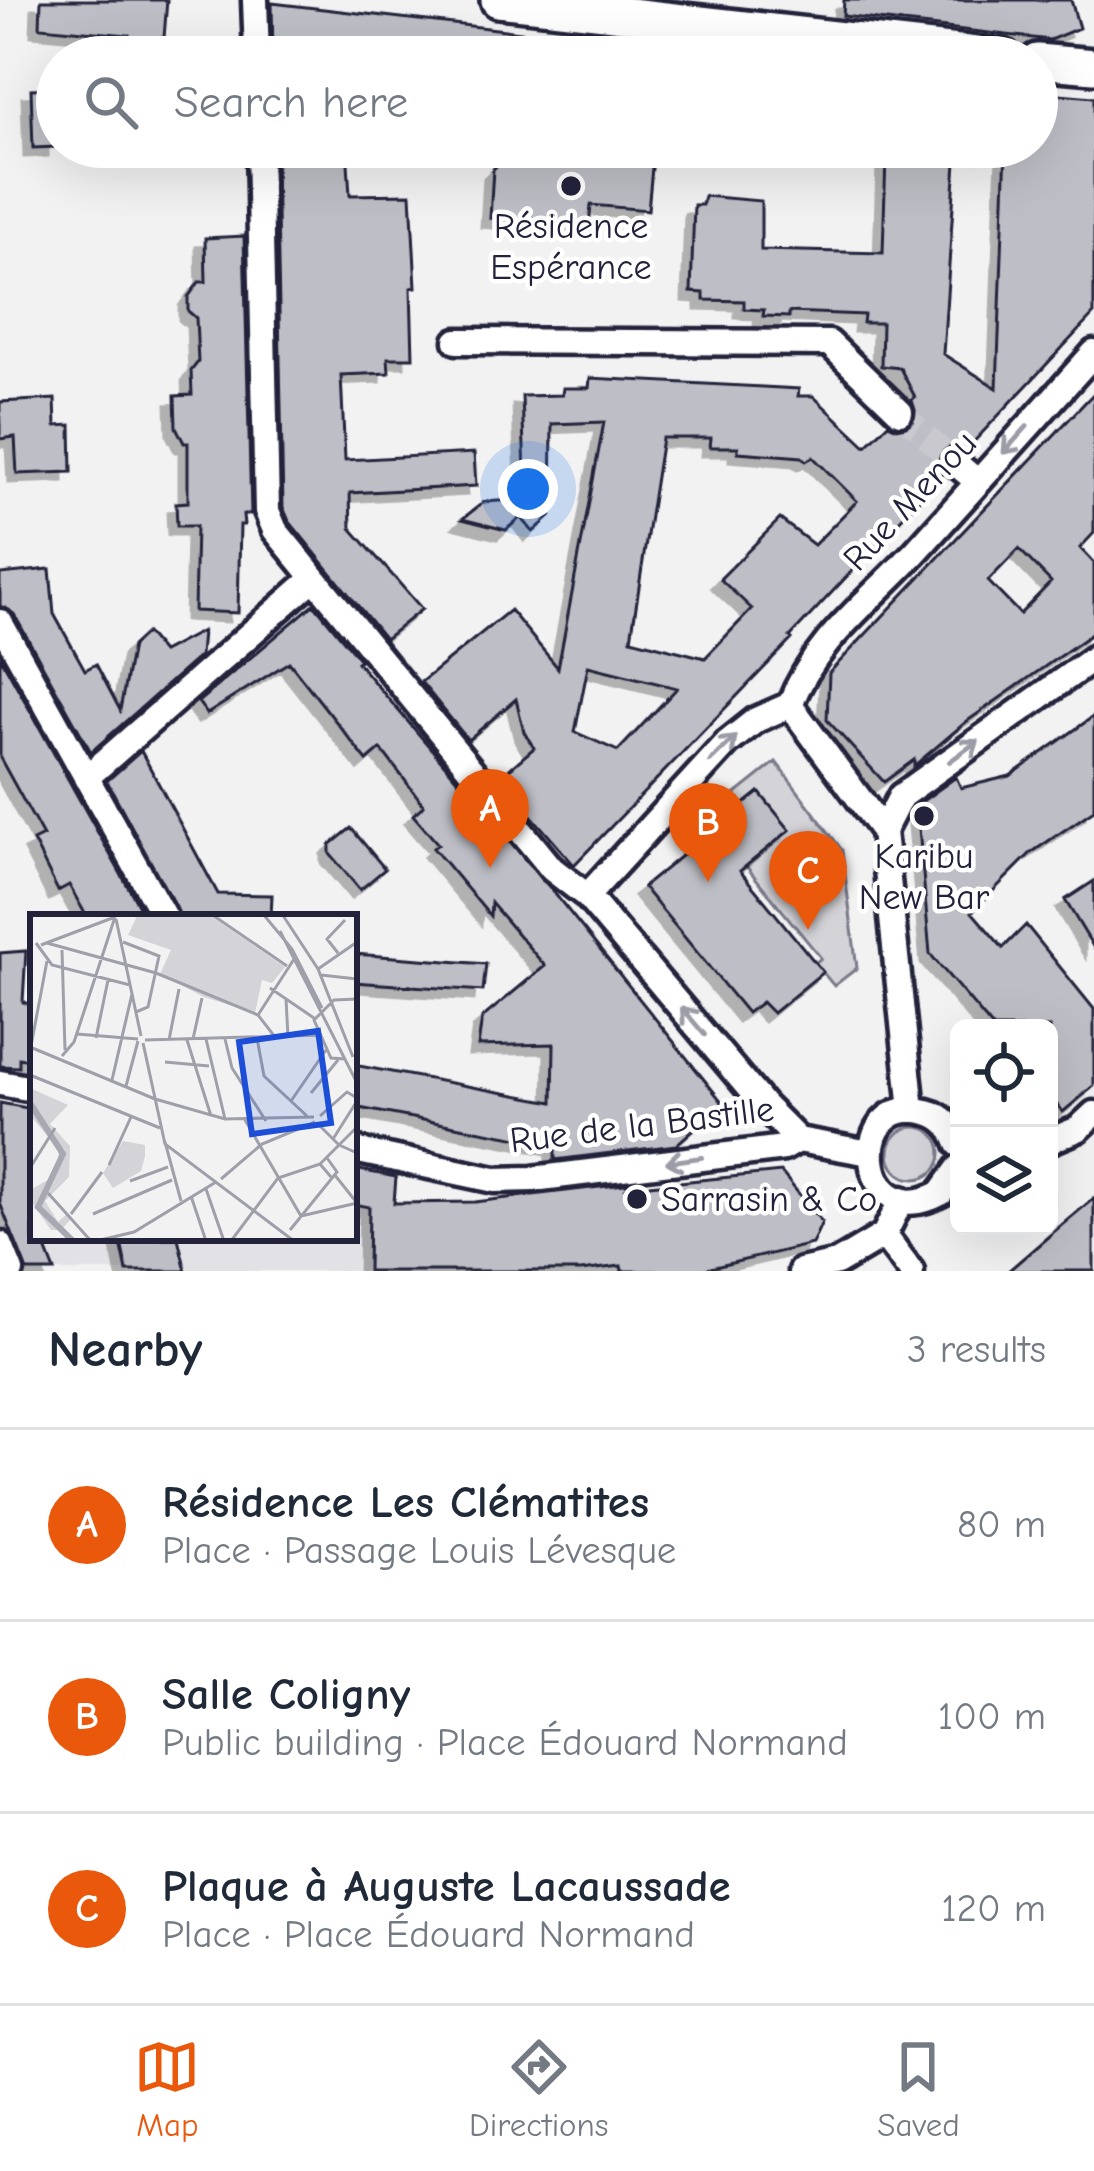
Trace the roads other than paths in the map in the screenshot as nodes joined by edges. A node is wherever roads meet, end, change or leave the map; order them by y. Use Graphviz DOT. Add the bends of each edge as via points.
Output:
graph roads {
  1 [pos="256,0"];
  2 [pos="499,0"];
  3 [pos="678,11"];
  4 [pos="256,36"];
  5 [pos="855,36"];
  6 [pos="1058,63"];
  7 [pos="1094,66"];
  8 [pos="259,168"];
  9 [pos="458,341"];
  10 [pos="1094,353"];
  11 [pos="900,412"];
  12 [pos="954,462"];
  13 [pos="978,482"];
  14 [pos="314,578"];
  15 [pos="0,622"];
  16 [pos="1094,658"];
  17 [pos="790,705"];
  18 [pos="86,778"];
  19 [pos="883,832"];
  20 [pos="586,896"];
  21 [pos="162,914"];
  22 [pos="0,1082"];
  23 [pos="30,1088"];
  24 [pos="912,1110"];
  25 [pos="1094,1114"];
  26 [pos="950,1128"];
  27 [pos="1058,1138"];
  28 [pos="798,1140"];
  29 [pos="357,1151"];
  30 [pos="870,1153"];
  31 [pos="950,1184"];
  32 [pos="902,1199"];
  33 [pos="884,1235"];
  34 [pos="0,1244"];
  35 [pos="10,1271"];
  36 [pos="800,1271"];
  37 [pos="911,1271"];
  1 -- 4 [label="street"];
  2 -- 3 [label="street"];
  3 -- 5 [label="street"];
  6 -- 7 [label="street"];
  8 -- 14 [label="street" via="267,511"];
  9 -- 11 [label="street" via="829,343"];
  10 -- 13 [label="street, Rue Menou, one-way"];
  12 -- 13 [label="street"];
  13 -- 17 [label="street, Rue Menou" via="820,649"];
  14 -- 18 [label="street"];
  14 -- 20 [label="street" via="552,868"];
  15 -- 18 [label="street"];
  19 -- 16 [label="street, one-way" via="901,796"];
  17 -- 19 [label="street"];
  20 -- 17 [label="street, one-way" via="727,742"];
  18 -- 21 [label="street"];
  19 -- 24 [label="street"];
  28 -- 20 [label="street, one-way"];
  22 -- 23 [label="street"];
  24 -- 26 [label="street"];
  24 -- 30 [label="street" via="885,1121"];
  25 -- 27 [label="street"];
  28 -- 29 [label="street, Rue de la Bastille, one-way" via="514,1180"];
  28 -- 30 [label="street"];
  30 -- 32 [label="street" via="876,1180"];
  31 -- 32 [label="street" via="934,1197"];
  32 -- 33 [label="street"];
  33 -- 36 [label="street" via="837,1263"];
  33 -- 37 [label="street"];
  34 -- 35 [label="street"];
}
